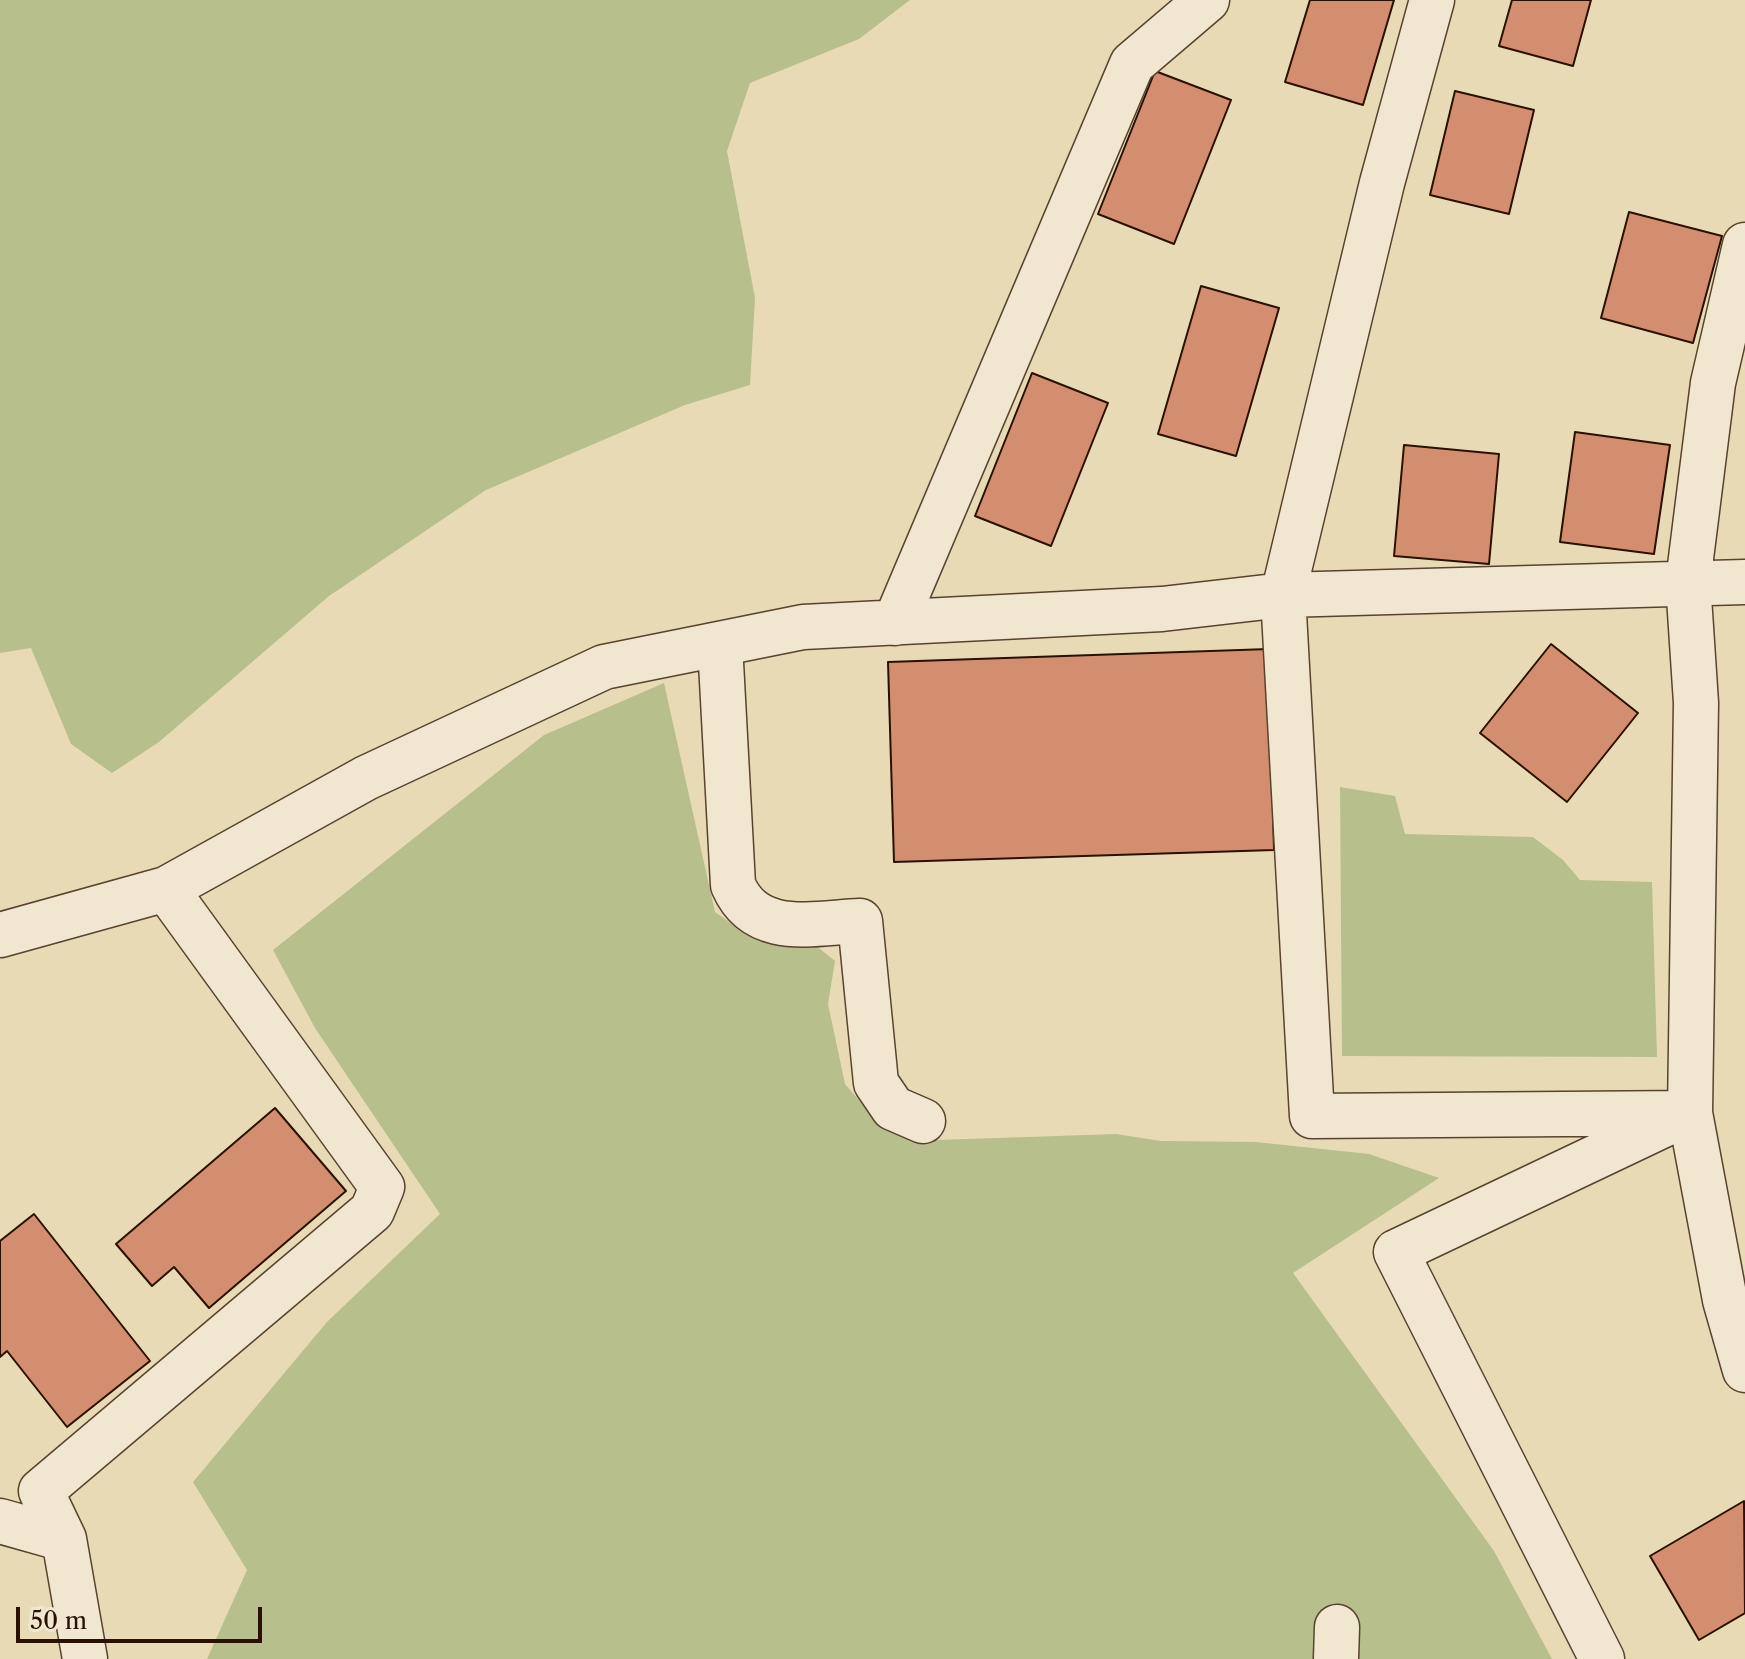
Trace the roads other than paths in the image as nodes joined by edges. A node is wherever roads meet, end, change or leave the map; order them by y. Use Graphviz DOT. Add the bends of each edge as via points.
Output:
graph roads {
  1 [pos="1207,0"];
  2 [pos="1432,0"];
  3 [pos="1745,245"];
  4 [pos="1688,582"];
  5 [pos="1745,582"];
  6 [pos="1283,595"];
  7 [pos="895,623"];
  8 [pos="720,644"];
  9 [pos="166,889"];
  10 [pos="0,935"];
  11 [pos="1690,1113"];
  12 [pos="923,1121"];
  13 [pos="1745,1370"];
  14 [pos="0,1521"];
  15 [pos="64,1539"];
  16 [pos="85,1659"];
  17 [pos="1602,1659"];
  1 -- 7 [label="street" via="1132,64"];
  2 -- 6 [label="street" via="1382,183"];
  3 -- 4 [label="street" via="1713,383"];
  4 -- 5 [label="street"];
  4 -- 6 [label="street"];
  4 -- 11 [label="street" via="1696,703"];
  6 -- 7 [label="street" via="1162,609"];
  6 -- 11 [label="street" via="1312,1116"];
  7 -- 8 [label="street" via="803,627"];
  8 -- 9 [label="street" via="604,667 366,778"];
  8 -- 12 [label="street" via="733,885 745,906 779,925 860,921 876,1083 893,1108"];
  9 -- 10 [label="street"];
  9 -- 15 [label="street" via="382,1187 372,1211 41,1491"];
  11 -- 13 [label="street" via="1725,1300"];
  11 -- 17 [label="street" via="1396,1252"];
  14 -- 15 [label="street"];
  15 -- 16 [label="street"];
}
